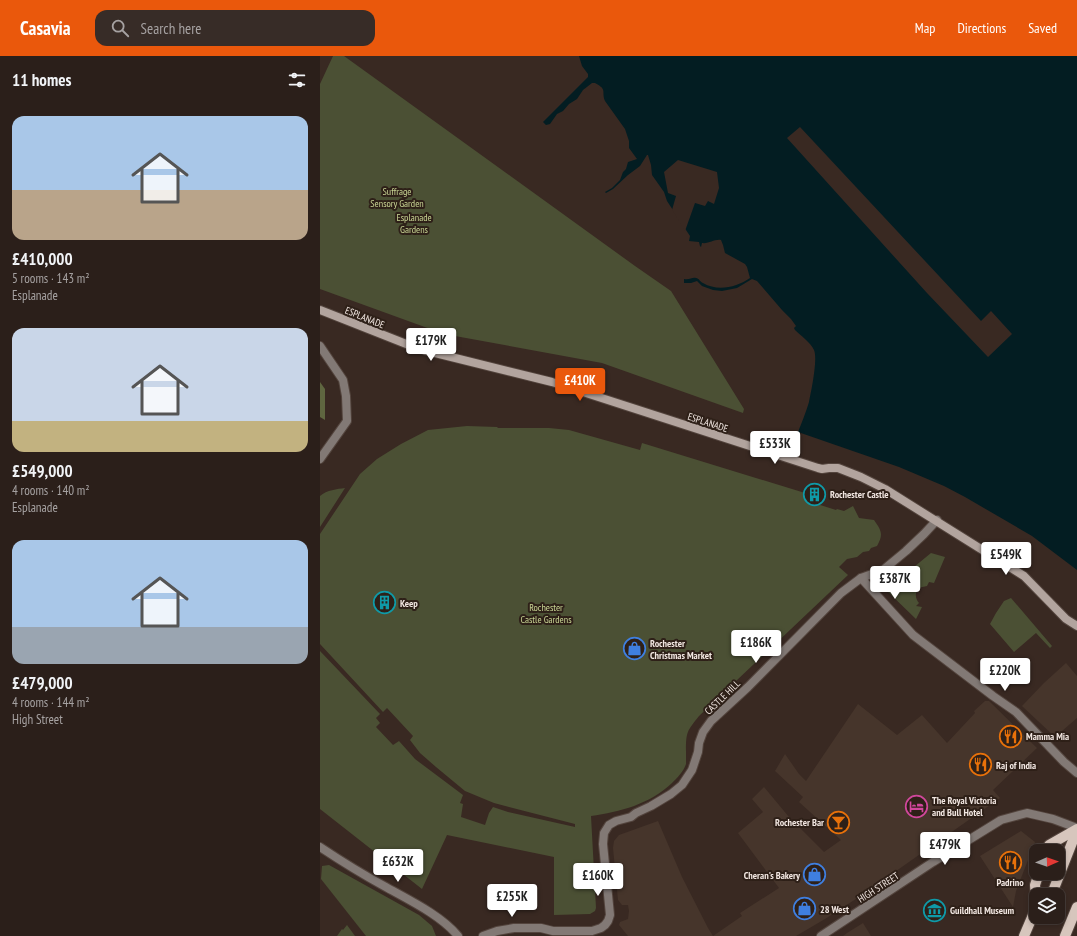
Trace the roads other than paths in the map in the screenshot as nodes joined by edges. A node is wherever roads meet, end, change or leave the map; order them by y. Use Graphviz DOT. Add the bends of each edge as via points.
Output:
graph roads {
  1 [pos="320,310"];
  2 [pos="320,346"];
  3 [pos="320,459"];
  4 [pos="937,520"];
  5 [pos="861,578"];
  6 [pos="1077,626"];
  7 [pos="1077,773"];
  8 [pos="1077,829"];
  9 [pos="1051,844"];
  10 [pos="320,847"];
  11 [pos="1054,888"];
  12 [pos="1077,908"];
  13 [pos="1029,924"];
  14 [pos="458,936"];
  15 [pos="483,936"];
  16 [pos="821,936"];
  17 [pos="1024,936"];
  18 [pos="1065,936"];
  1 -- 4 [label="street, ESPLANADE" via="419,349 552,382 818,468 838,468 885,488"];
  2 -- 3 [label="street" via="343,380 347,421"];
  4 -- 5 [label="street, CASTLE HILL" via="883,570"];
  4 -- 6 [label="street, ESPLANADE" via="1024,576"];
  5 -- 7 [label="street" via="913,635 1016,712"];
  5 -- 15 [label="street, CASTLE HILL" via="841,593 711,721 703,732 692,770 682,785 658,802 606,828 603,839 610,915 605,925 592,931 514,928"];
  8 -- 9 [label="main road"];
  8 -- 11 [label="main road"];
  8 -- 16 [label="street, HIGH STREET" via="1053,819 1027,813 1001,820"];
  10 -- 14 [label="street" via="432,914"];
  12 -- 18 [label="main road"];
  13 -- 17 [label="main road"];
}
